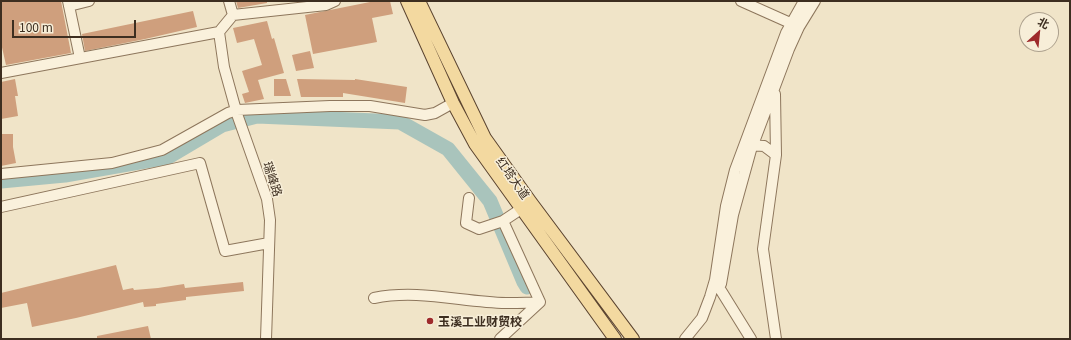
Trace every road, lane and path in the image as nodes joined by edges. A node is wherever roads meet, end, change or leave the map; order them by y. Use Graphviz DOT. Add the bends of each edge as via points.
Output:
graph roads {
  1 [pos="89,1"];
  2 [pos="229,1"];
  3 [pos="335,1"];
  4 [pos="407,1"];
  5 [pos="419,1"];
  6 [pos="741,1"];
  7 [pos="804,1"];
  8 [pos="815,1"];
  9 [pos="68,3"];
  10 [pos="270,5"];
  11 [pos="233,15"];
  12 [pos="795,25"];
  13 [pos="219,32"];
  14 [pos="80,58"];
  15 [pos="1,72"];
  16 [pos="775,88"];
  17 [pos="453,103"];
  18 [pos="237,112"];
  19 [pos="754,144"];
  20 [pos="743,146"];
  21 [pos="776,155"];
  22 [pos="1,174"];
  23 [pos="469,198"];
  24 [pos="1,207"];
  25 [pos="521,209"];
  26 [pos="499,222"];
  27 [pos="269,243"];
  28 [pos="717,287"];
  29 [pos="374,298"];
  30 [pos="540,302"];
  31 [pos="266,339"];
  32 [pos="500,339"];
  33 [pos="615,339"];
  34 [pos="633,339"];
  35 [pos="685,339"];
  36 [pos="693,339"];
  37 [pos="751,339"];
  38 [pos="776,339"];
  1 -- 9 [label="street"];
  2 -- 11 [label="street"];
  3 -- 10 [label="street" via="326,5"];
  4 -- 17 [label="main road, 红塔大道"];
  5 -- 34 [label="main road, 红塔大道" via="485,138"];
  6 -- 12 [label="street"];
  7 -- 12 [label="street"];
  8 -- 12 [label="street"];
  9 -- 14 [label="street"];
  10 -- 11 [label="street"];
  11 -- 13 [label="street"];
  12 -- 16 [label="street"];
  12 -- 20 [label="street" via="779,51"];
  13 -- 14 [label="street"];
  13 -- 18 [label="street, 瑞峰路" via="224,68"];
  14 -- 15 [label="street"];
  16 -- 19 [label="street"];
  16 -- 21 [label="street"];
  17 -- 18 [label="street" via="435,113 425,115 370,106"];
  17 -- 25 [label="main road, 红塔大道" via="475,144"];
  18 -- 22 [label="street" via="228,113 162,150 112,163"];
  18 -- 27 [label="street, 瑞峰路" via="267,199 270,220"];
  19 -- 20 [label="street"];
  19 -- 21 [label="street" via="764,146"];
  19 -- 28 [label="street" via="733,215"];
  20 -- 28 [label="street" via="726,206"];
  21 -- 38 [label="street" via="763,249"];
  23 -- 26 [label="street" via="466,223 479,229"];
  24 -- 27 [label="street" via="200,163 225,251"];
  25 -- 26 [label="street"];
  25 -- 33 [label="main road, 红塔大道"];
  26 -- 30 [label="street"];
  27 -- 31 [label="street, 瑞峰路"];
  28 -- 35 [label="street" via="702,318"];
  28 -- 36 [label="street" via="710,316"];
  28 -- 37 [label="street"];
  29 -- 30 [label="street" via="389,295 506,303"];
  30 -- 32 [label="street"];
}
